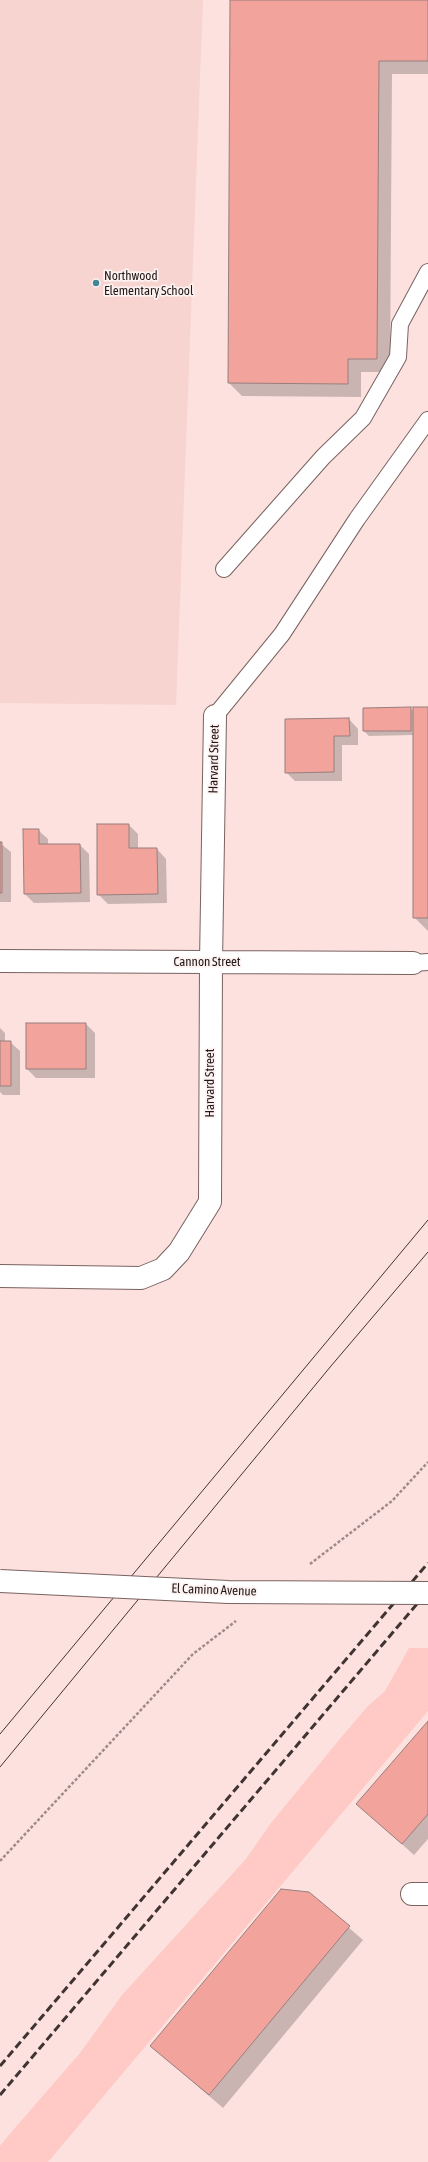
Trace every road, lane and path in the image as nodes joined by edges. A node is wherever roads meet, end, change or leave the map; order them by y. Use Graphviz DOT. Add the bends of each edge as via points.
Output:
graph roads {
  1 [pos="428,272"];
  2 [pos="428,420"];
  3 [pos="224,569"];
  4 [pos="215,716"];
  5 [pos="0,961"];
  6 [pos="211,962"];
  7 [pos="421,963"];
  8 [pos="0,1276"];
  9 [pos="428,1462"];
  10 [pos="305,1568"];
  11 [pos="0,1581"];
  12 [pos="428,1594"];
  13 [pos="237,1620"];
  14 [pos="0,1861"];
  1 -- 3 [label="lane" via="400,324 398,358 363,418 323,456"];
  2 -- 4 [label="lane" via="357,519 282,634"];
  4 -- 6 [label="street, Harvard Street"];
  5 -- 6 [label="street, Cannon Street"];
  6 -- 7 [label="street, Cannon Street"];
  6 -- 8 [label="street, Harvard Street" via="210,1202 179,1252 163,1269 141,1278"];
  9 -- 10 [label="path" via="392,1501"];
  11 -- 12 [label="street, El Camino Avenue, bridge" via="228,1592"];
  13 -- 14 [label="path" via="193,1654"];
}
